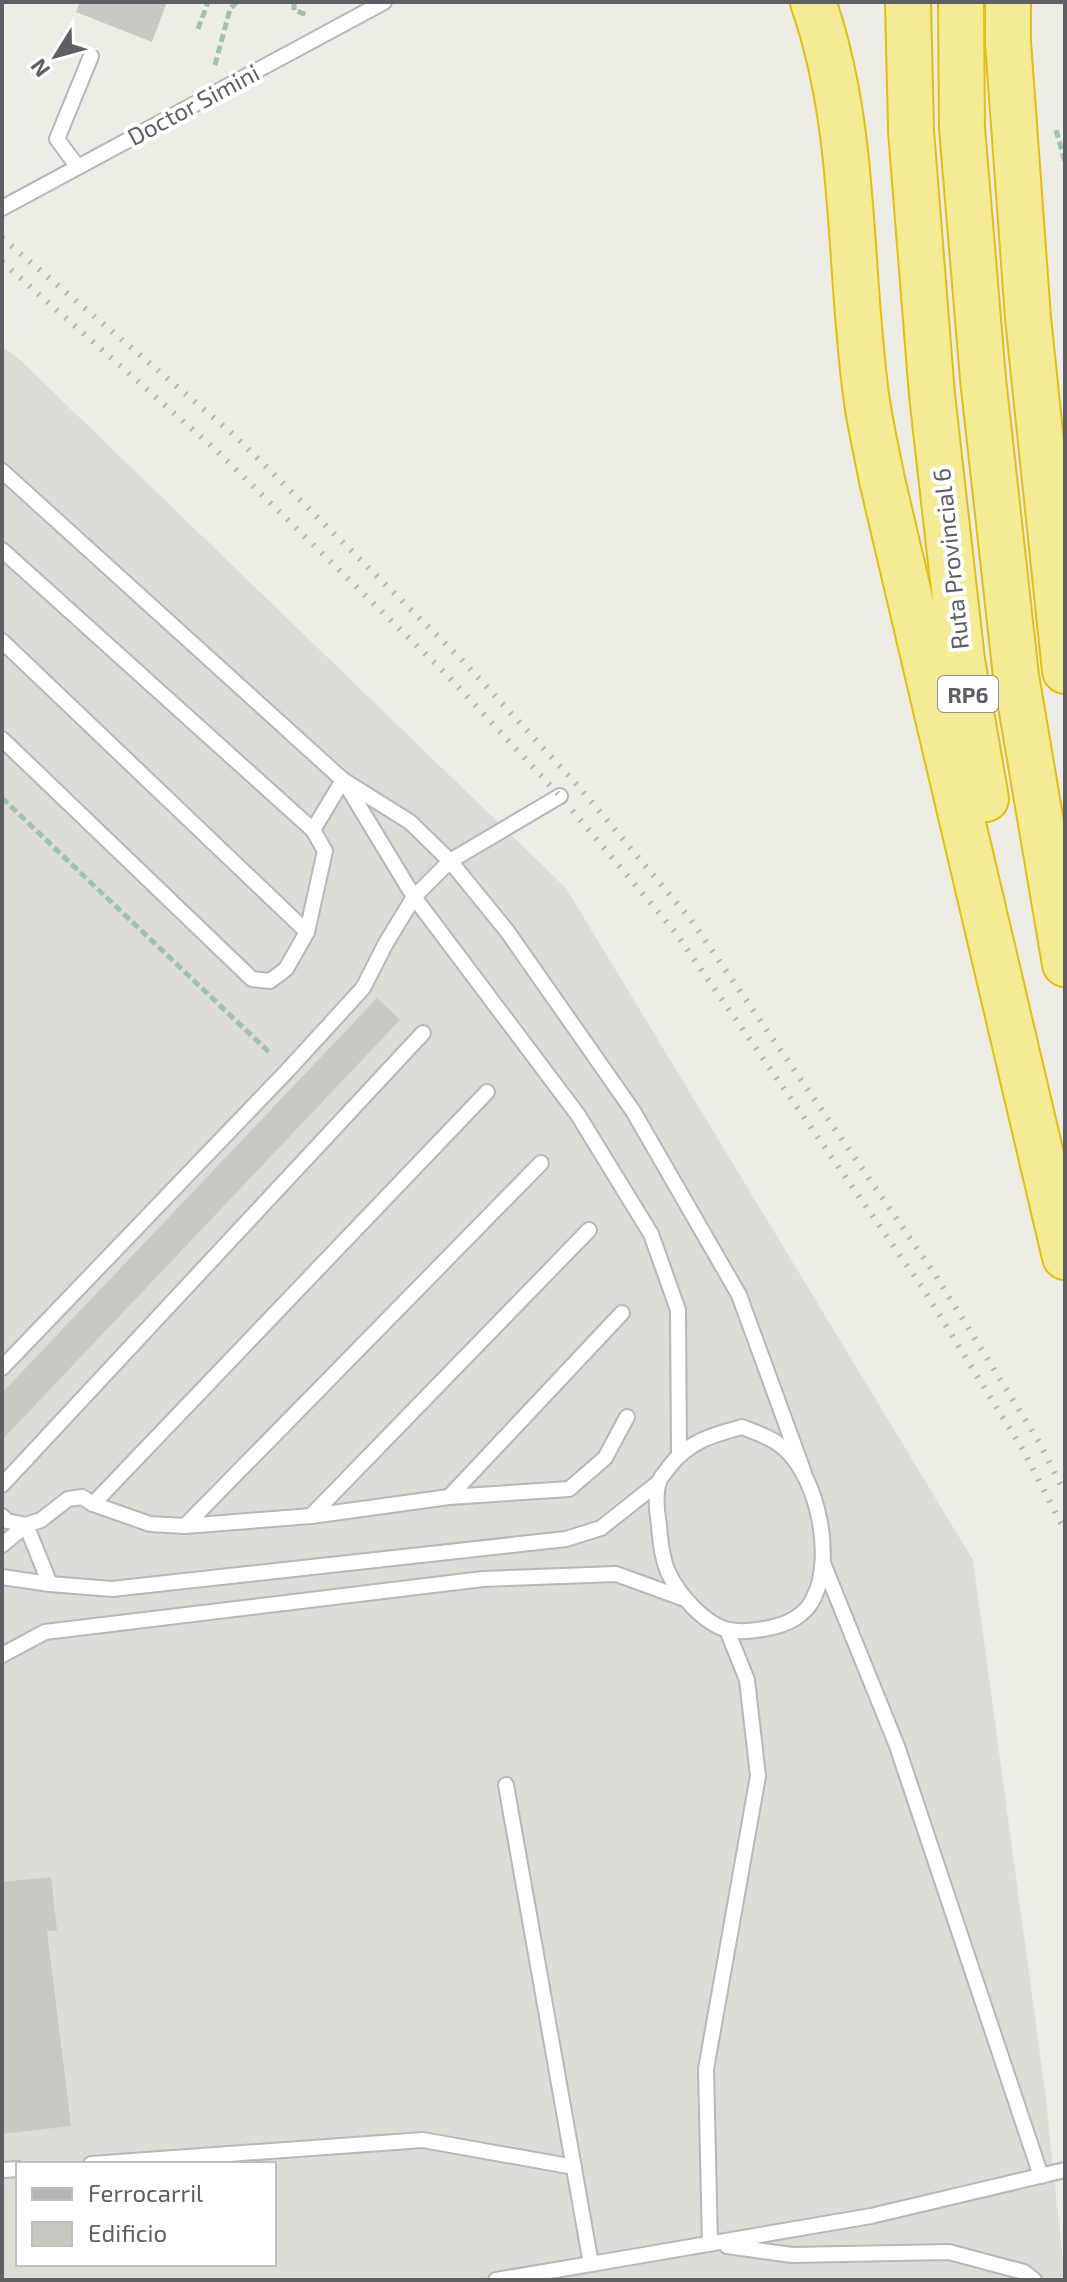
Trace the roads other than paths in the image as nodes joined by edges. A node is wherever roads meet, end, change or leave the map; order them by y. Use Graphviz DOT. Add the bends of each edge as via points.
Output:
graph roads {
  1 [pos="384,2"];
  2 [pos="813,2"];
  3 [pos="908,2"];
  4 [pos="961,2"];
  5 [pos="1008,2"];
  6 [pos="91,56"];
  7 [pos="77,166"];
  8 [pos="2,208"];
  9 [pos="2,471"];
  10 [pos="2,550"];
  11 [pos="2,641"];
  12 [pos="1065,671"];
  13 [pos="2,739"];
  14 [pos="343,780"];
  15 [pos="560,796"];
  16 [pos="313,830"];
  17 [pos="450,861"];
  18 [pos="414,897"];
  19 [pos="307,932"];
  20 [pos="1065,964"];
  21 [pos="423,1033"];
  22 [pos="487,1092"];
  23 [pos="541,1163"];
  24 [pos="589,1230"];
  25 [pos="1065,1254"];
  26 [pos="622,1313"];
  27 [pos="2,1368"];
  28 [pos="627,1417"];
  29 [pos="679,1455"];
  30 [pos="804,1473"];
  31 [pos="659,1482"];
  32 [pos="2,1485"];
  33 [pos="449,1497"];
  34 [pos="93,1504"];
  35 [pos="2,1516"];
  36 [pos="311,1516"];
  37 [pos="26,1525"];
  38 [pos="185,1526"];
  39 [pos="2,1545"];
  40 [pos="823,1563"];
  41 [pos="2,1577"];
  42 [pos="50,1584"];
  43 [pos="685,1599"];
  44 [pos="727,1630"];
  45 [pos="2,1655"];
  46 [pos="506,1785"];
  47 [pos="119,2162"];
  48 [pos="574,2167"];
  49 [pos="1065,2170"];
  50 [pos="1041,2176"];
  51 [pos="710,2244"];
  52 [pos="591,2264"];
  53 [pos="496,2280"];
  54 [pos="1034,2280"];
  1 -- 7 [label="lane, Doctor Simini"];
  2 -- 25 [label="highway" via="827,40 843,136 867,402 882,480"];
  3 -- 25 [label="highway, Ruta Provincial 6 / RP6" via="911,131 932,395 962,660"];
  4 -- 20 [label="highway, RP6" via="962,128 983,379 1016,676"];
  5 -- 12 [label="highway" via="1028,318"];
  6 -- 7 [label="lane" via="57,139"];
  7 -- 8 [label="lane, Doctor Simini"];
  9 -- 14 [label="lane"];
  10 -- 16 [label="lane"];
  11 -- 19 [label="lane"];
  13 -- 19 [label="lane" via="252,979 270,981 286,969"];
  14 -- 16 [label="lane"];
  14 -- 17 [label="lane" via="410,822"];
  14 -- 18 [label="lane"];
  15 -- 17 [label="lane"];
  16 -- 19 [label="lane" via="325,851"];
  17 -- 18 [label="lane"];
  17 -- 30 [label="lane" via="507,931 633,1111 739,1295"];
  18 -- 27 [label="lane" via="363,988"];
  18 -- 29 [label="lane" via="578,1115 651,1234 678,1310"];
  21 -- 32 [label="lane"];
  22 -- 34 [label="lane"];
  23 -- 38 [label="lane"];
  24 -- 36 [label="lane"];
  26 -- 33 [label="lane"];
  28 -- 33 [label="lane" via="605,1458 569,1489"];
  29 -- 30 [label="lane" via="708,1436 742,1427 785,1449"];
  29 -- 31 [label="lane"];
  30 -- 40 [label="lane" via="823,1537"];
  31 -- 42 [label="lane" via="601,1528 566,1539 112,1589"];
  31 -- 43 [label="lane" via="661,1548"];
  33 -- 36 [label="lane"];
  34 -- 37 [label="lane" via="82,1497 68,1499"];
  34 -- 38 [label="lane" via="150,1524"];
  35 -- 37 [label="lane"];
  36 -- 38 [label="lane"];
  37 -- 39 [label="lane"];
  37 -- 42 [label="lane"];
  40 -- 44 [label="lane" via="814,1599 793,1622 759,1631"];
  40 -- 50 [label="lane" via="897,1746"];
  41 -- 42 [label="lane"];
  43 -- 44 [label="lane"];
  43 -- 45 [label="lane" via="616,1574 483,1579 45,1632"];
  44 -- 51 [label="lane" via="747,1680 758,1776 706,2069"];
  46 -- 48 [label="lane"];
  47 -- 48 [label="lane" via="423,2140"];
  48 -- 52 [label="lane"];
  49 -- 50 [label="lane"];
  50 -- 51 [label="lane" via="871,2216"];
  51 -- 52 [label="lane"];
  51 -- 54 [label="lane" via="792,2255 949,2252 1024,2272"];
  52 -- 53 [label="lane"];
}
